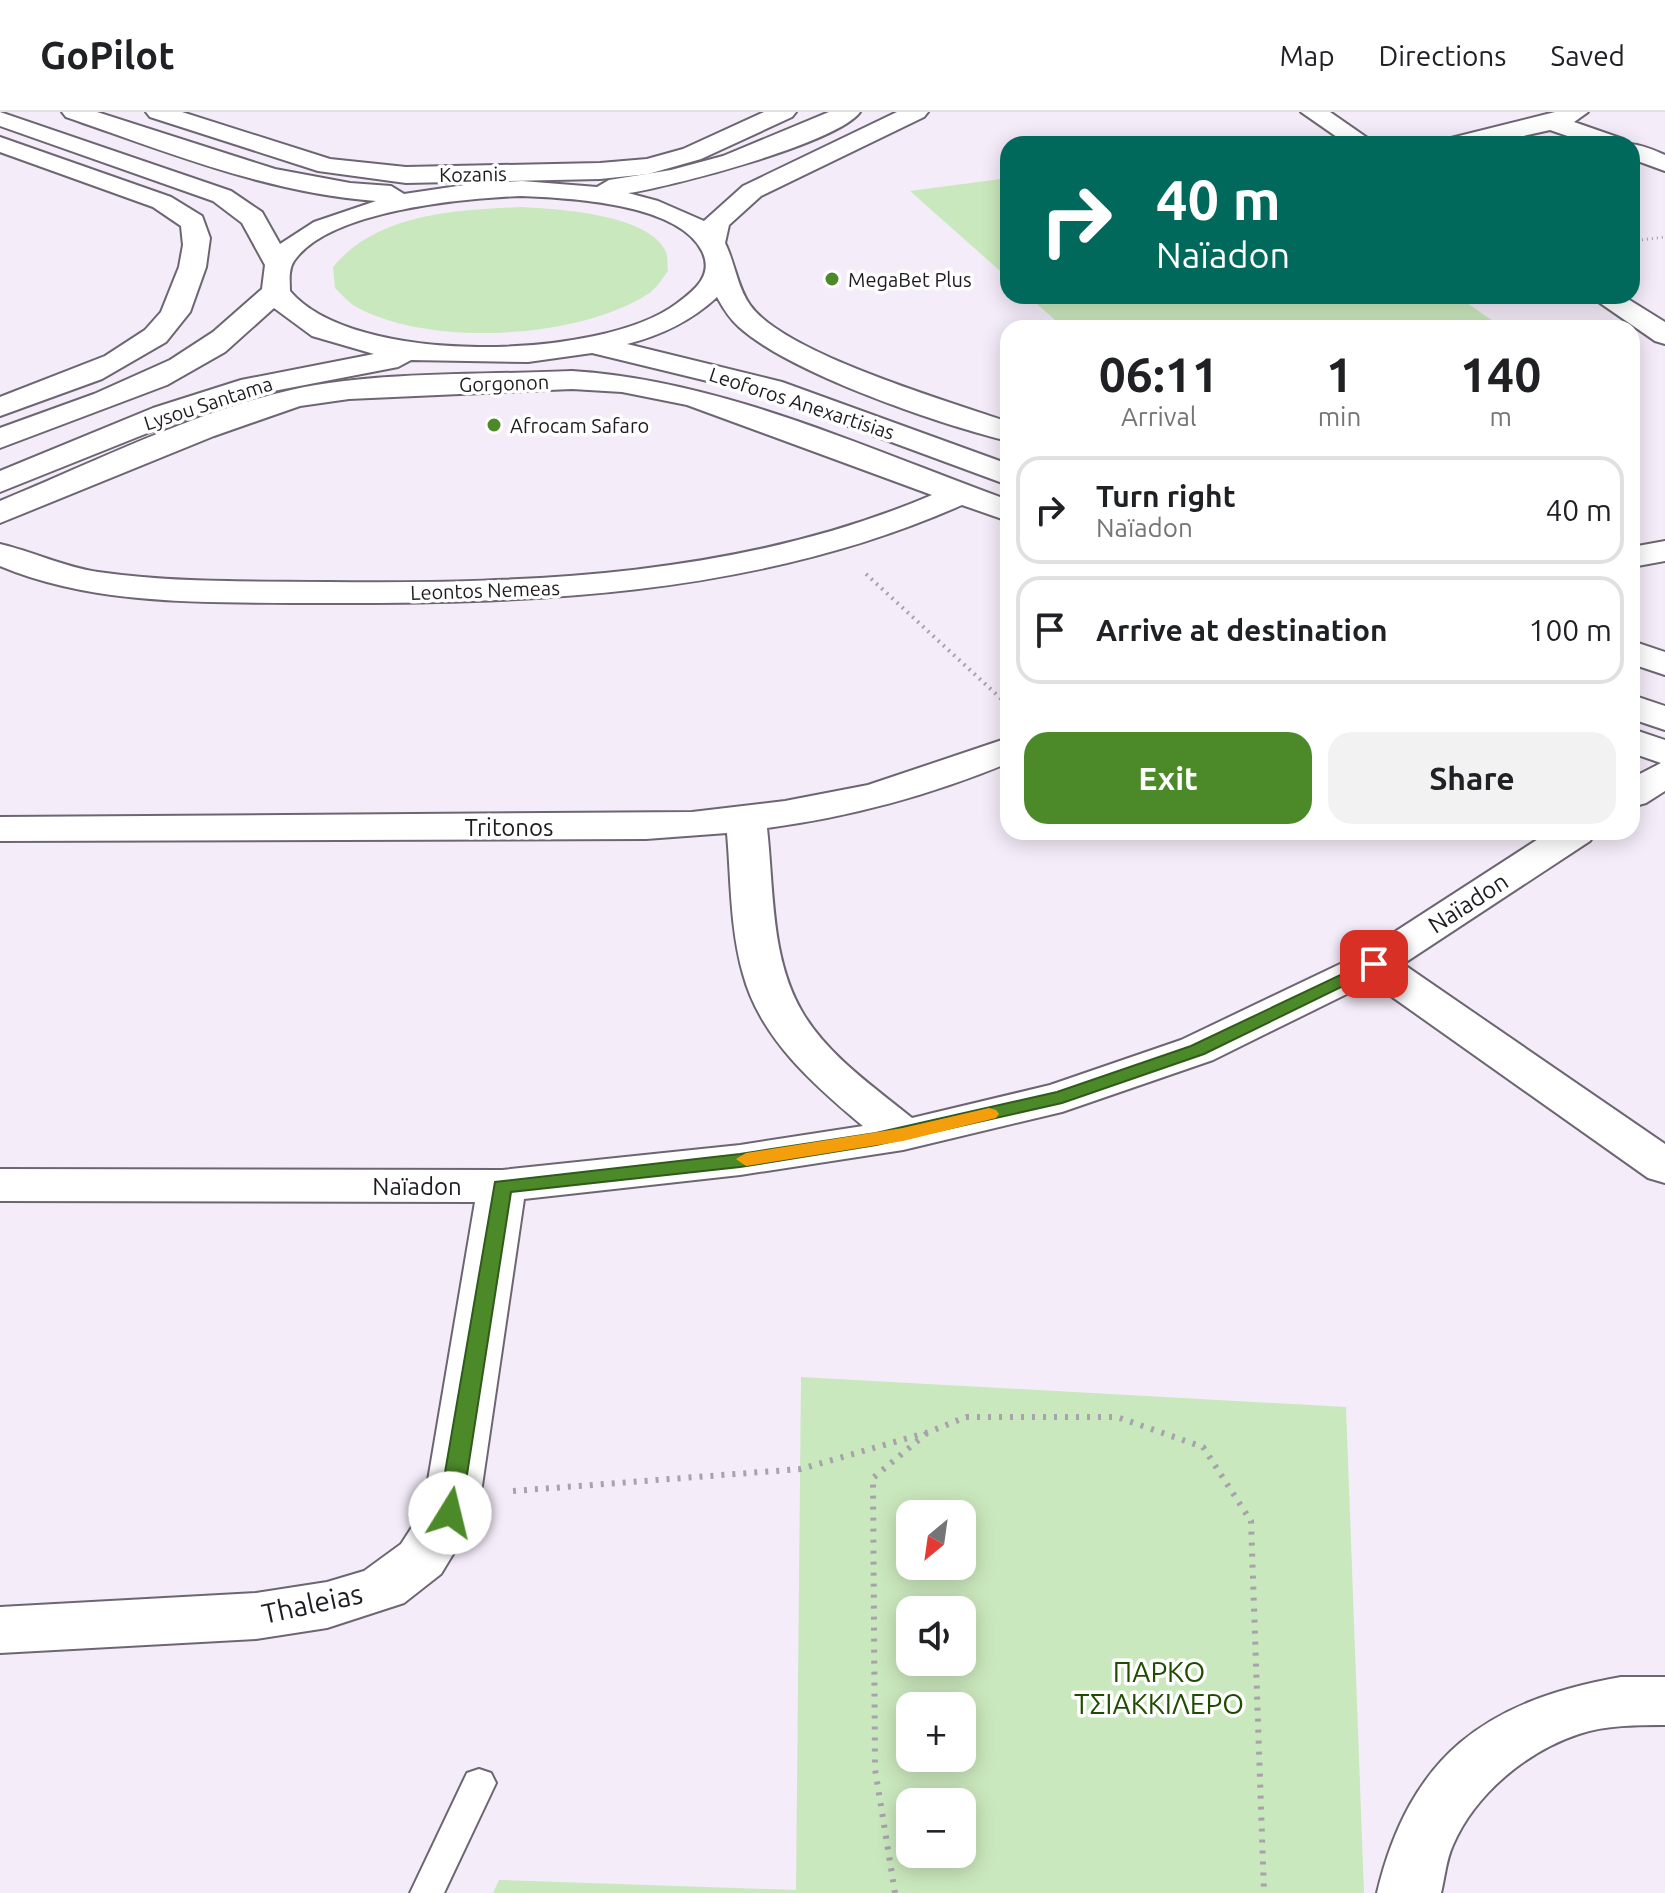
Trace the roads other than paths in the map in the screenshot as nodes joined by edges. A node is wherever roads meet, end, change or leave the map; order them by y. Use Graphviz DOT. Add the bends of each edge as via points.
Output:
graph roads {
  1 [pos="74,112"];
  2 [pos="158,112"];
  3 [pos="221,112"];
  4 [pos="784,112"];
  5 [pos="848,112"];
  6 [pos="916,112"];
  7 [pos="1313,112"];
  8 [pos="1576,112"];
  9 [pos="0,118"];
  10 [pos="190,122"];
  11 [pos="1552,122"];
  12 [pos="1351,136"];
  13 [pos="1491,136"];
  14 [pos="1591,136"];
  15 [pos="0,144"];
  16 [pos="1640,154"];
  17 [pos="1665,163"];
  18 [pos="559,191"];
  19 [pos="433,196"];
  20 [pos="718,251"];
  21 [pos="277,278"];
  22 [pos="1617,304"];
  23 [pos="1665,335"];
  24 [pos="593,344"];
  25 [pos="424,354"];
  26 [pos="0,407"];
  27 [pos="1000,429"];
  28 [pos="0,439"];
  29 [pos="1000,472"];
  30 [pos="0,482"];
  31 [pos="961,494"];
  32 [pos="1000,508"];
  33 [pos="0,513"];
  34 [pos="1665,551"];
  35 [pos="0,554"];
  36 [pos="1640,556"];
  37 [pos="1640,655"];
  38 [pos="1665,664"];
  39 [pos="1640,709"];
  40 [pos="1665,719"];
  41 [pos="1640,743"];
  42 [pos="1000,753"];
  43 [pos="1665,753"];
  44 [pos="1665,774"];
  45 [pos="1640,790"];
  46 [pos="746,821"];
  47 [pos="0,829"];
  48 [pos="1564,840"];
  49 [pos="1374,964"];
  50 [pos="903,1135"];
  51 [pos="1665,1167"];
  52 [pos="0,1185"];
  53 [pos="502,1186"];
  54 [pos="0,1630"];
  55 [pos="1665,1701"];
  56 [pos="479,1783"];
  57 [pos="427,1893"];
  58 [pos="1409,1893"];
  1 -- 19 [label="street" via="304,185"];
  2 -- 10 [label="street, Kozanis"];
  3 -- 10 [label="street"];
  4 -- 10 [label="street, Kozanis" via="692,154 648,166 431,175 336,168"];
  5 -- 18 [label="street" via="698,173 638,185"];
  6 -- 20 [label="street" via="752,191 716,222"];
  7 -- 12 [label="street"];
  8 -- 11 [label="street"];
  9 -- 21 [label="street" via="222,196 253,218"];
  11 -- 13 [label="street"];
  11 -- 14 [label="street"];
  15 -- 26 [label="street" via="174,208 193,222 198,243 177,310 161,332 107,364"];
  16 -- 17 [label="street"];
  18 -- 19 [label="street"];
  18 -- 20 [label="street" via="655,208 690,223"];
  19 -- 21 [label="street, Lysou Santama" via="333,222 299,242"];
  20 -- 24 [label="street" via="716,283 692,306 650,328"];
  20 -- 27 [label="street, Leoforos Anexartisias" via="734,306 773,337 835,367"];
  21 -- 25 [label="street" via="292,313 324,331"];
  21 -- 28 [label="street, Lysou Santama" via="224,338 175,368"];
  22 -- 23 [label="street"];
  24 -- 25 [label="street" via="481,356"];
  24 -- 29 [label="street, Leoforos Anexartisias" via="771,388"];
  25 -- 30 [label="street, Lysou Santama" via="252,386 164,415"];
  31 -- 32 [label="street, Gorgonon"];
  31 -- 33 [label="street, Gorgonon" via="694,397 572,380 349,390 295,398 203,429"];
  31 -- 35 [label="street, Leontos Nemeas" via="833,543 624,583 493,591 186,589 76,578"];
  34 -- 36 [label="street"];
  37 -- 38 [label="street"];
  39 -- 40 [label="street"];
  41 -- 43 [label="street"];
  42 -- 46 [label="street, Tritonos" via="887,791"];
  44 -- 45 [label="street"];
  46 -- 47 [label="street, Tritonos" via="630,827"];
  46 -- 50 [label="street" via="770,991 821,1066"];
  48 -- 49 [label="street, Naïadon"];
  49 -- 50 [label="street, Naïadon" via="1197,1050 1062,1097"];
  49 -- 51 [label="street"];
  50 -- 53 [label="street, Naïadon" via="740,1160"];
  52 -- 53 [label="street, Naïadon"];
  53 -- 54 [label="street, Thaleias" via="450,1513 421,1559 384,1587 256,1616"];
  55 -- 58 [label="street" via="1589,1704 1533,1723 1489,1752 1452,1789 1425,1833"];
  56 -- 57 [label="lane"];
}
